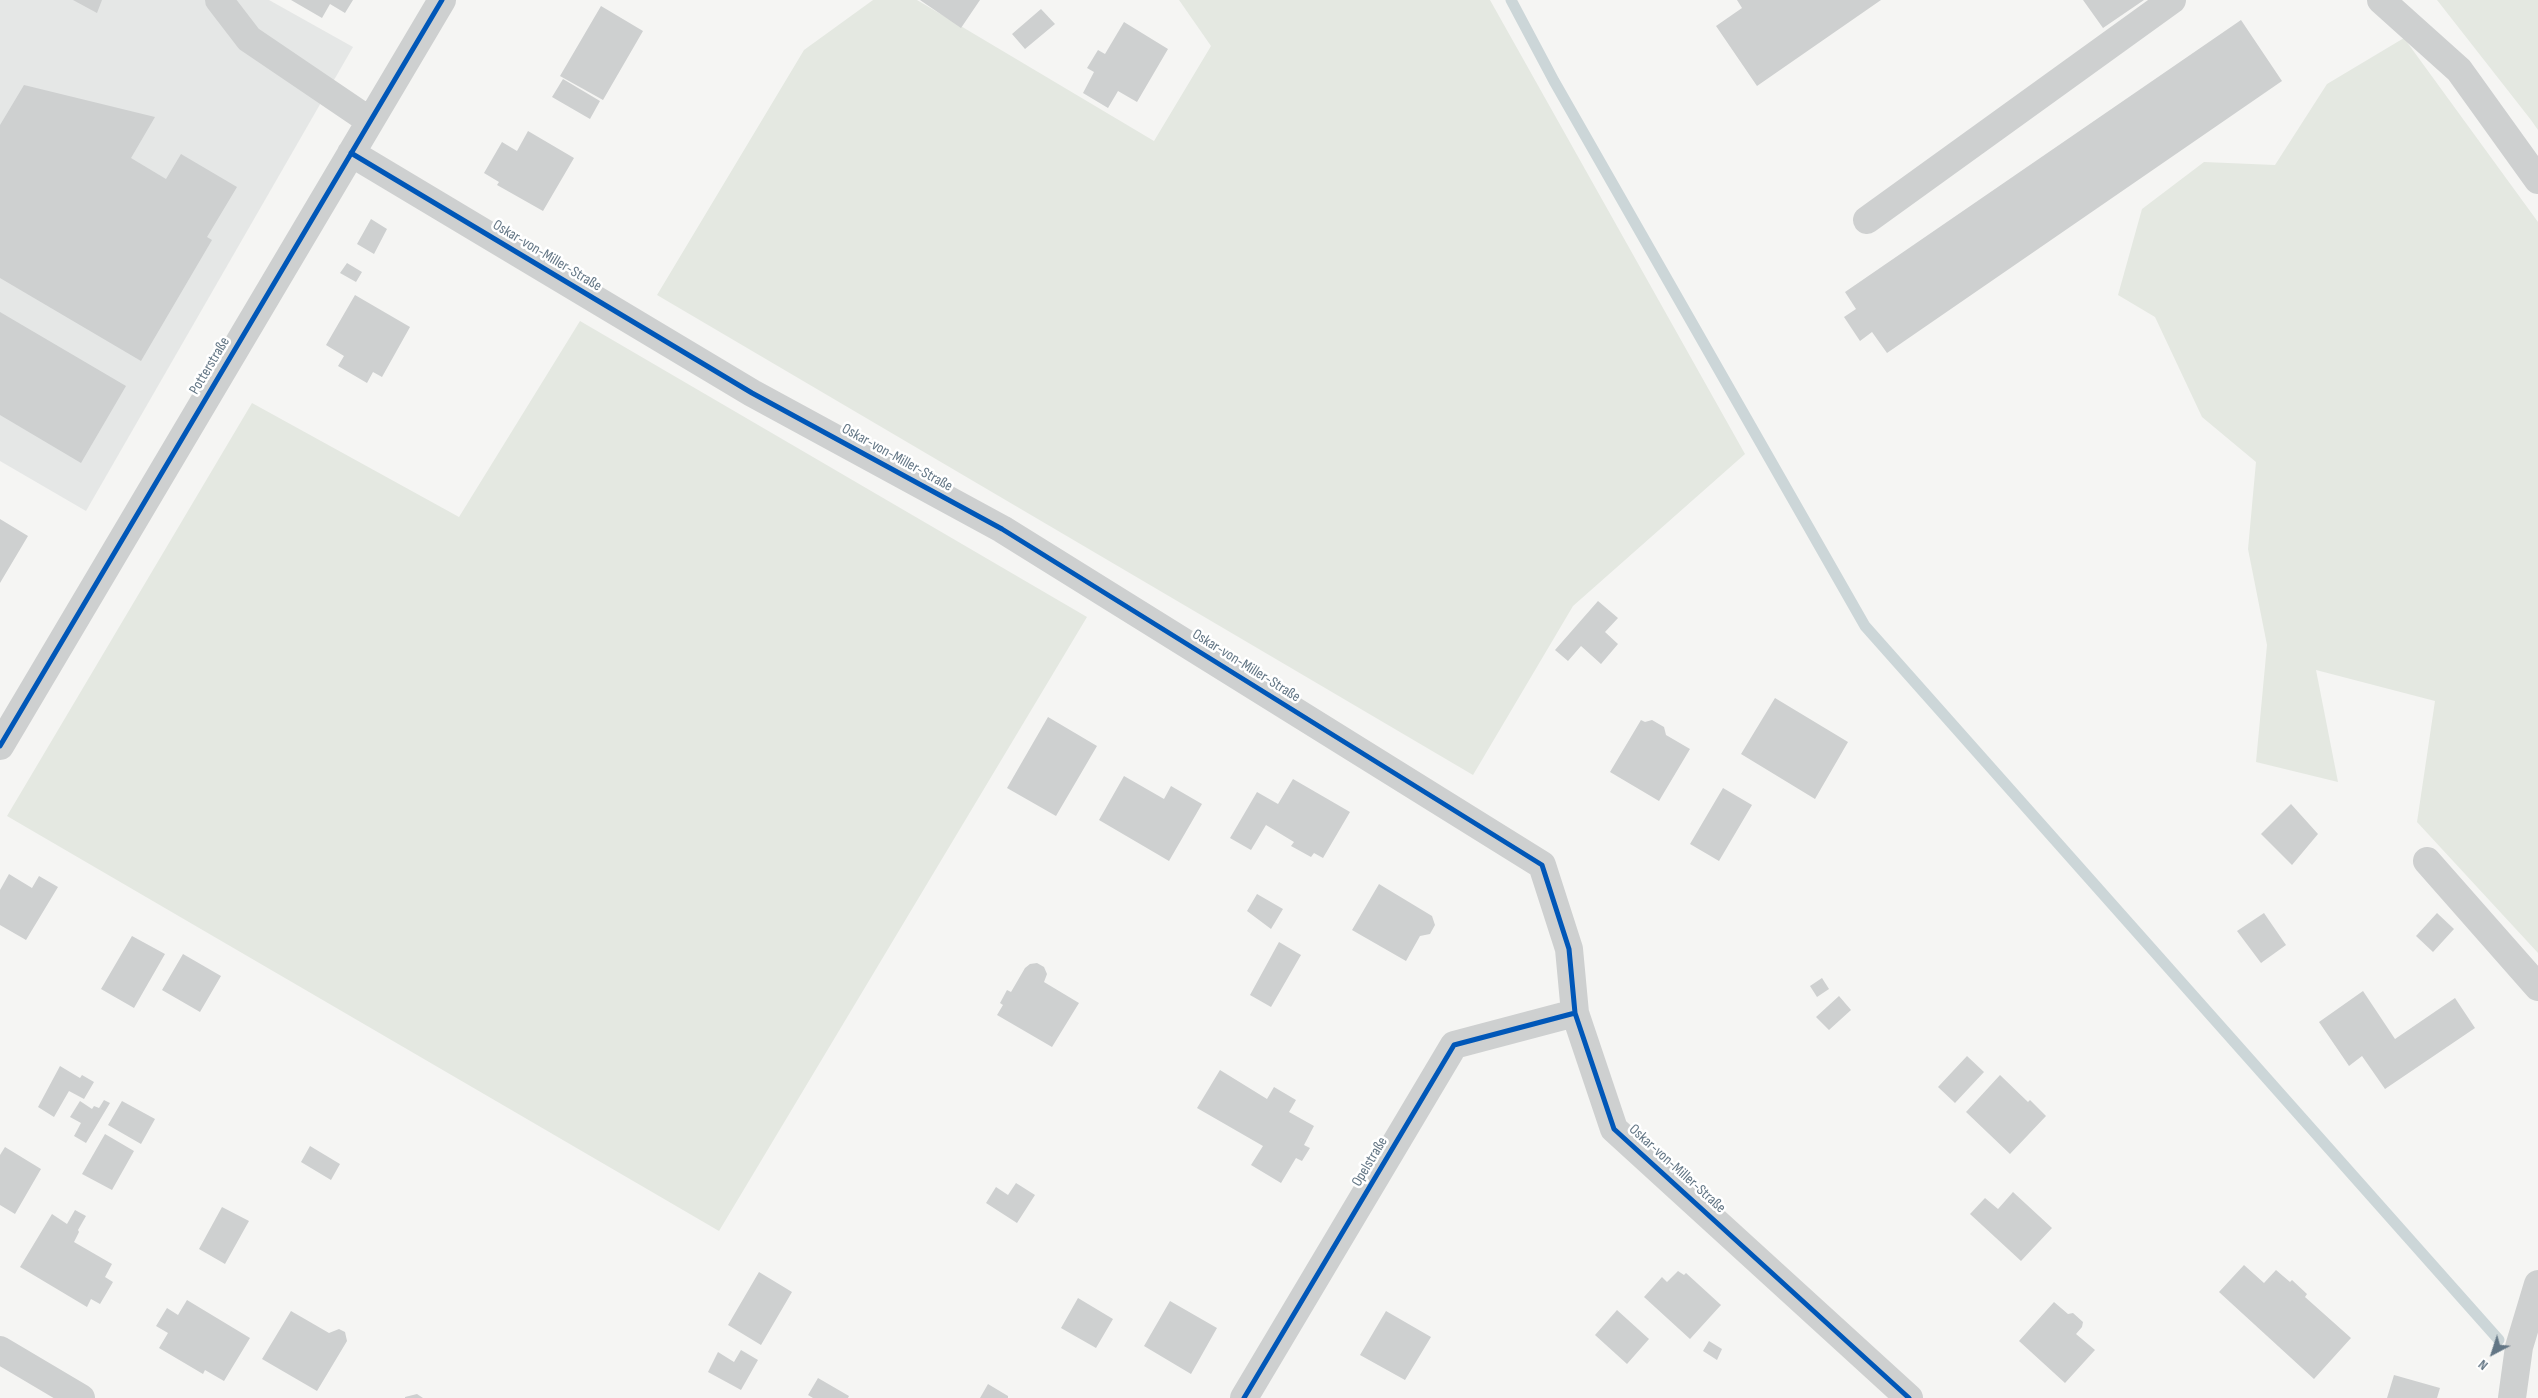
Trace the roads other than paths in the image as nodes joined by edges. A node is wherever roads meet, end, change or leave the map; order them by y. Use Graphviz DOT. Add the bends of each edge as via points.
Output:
graph roads {
  1 [pos="219,0"];
  2 [pos="442,0"];
  3 [pos="2172,0"];
  4 [pos="2381,0"];
  5 [pos="370,121"];
  6 [pos="351,153"];
  7 [pos="2538,180"];
  8 [pos="1867,220"];
  9 [pos="0,746"];
  10 [pos="2427,862"];
  11 [pos="2538,987"];
  12 [pos="1574,1013"];
  13 [pos="2538,1284"];
  14 [pos="0,1350"];
  15 [pos="81,1398"];
  16 [pos="1244,1398"];
  17 [pos="1909,1398"];
  18 [pos="2512,1398"];
  1 -- 5 [label="street" via="249,39"];
  2 -- 5 [label="street, Potterstraße"];
  3 -- 8 [label="street"];
  4 -- 7 [label="street" via="2459,70"];
  5 -- 6 [label="street, Potterstraße"];
  6 -- 9 [label="street, Potterstraße"];
  6 -- 12 [label="street, Oskar-von-Miller-Straße" via="752,393 1002,529 1542,865 1569,948"];
  10 -- 11 [label="street"];
  12 -- 16 [label="street, Opelstraße" via="1454,1045"];
  12 -- 17 [label="street, Oskar-von-Miller-Straße" via="1614,1129"];
  13 -- 18 [label="street" via="2519,1347"];
  14 -- 15 [label="street"];
}
